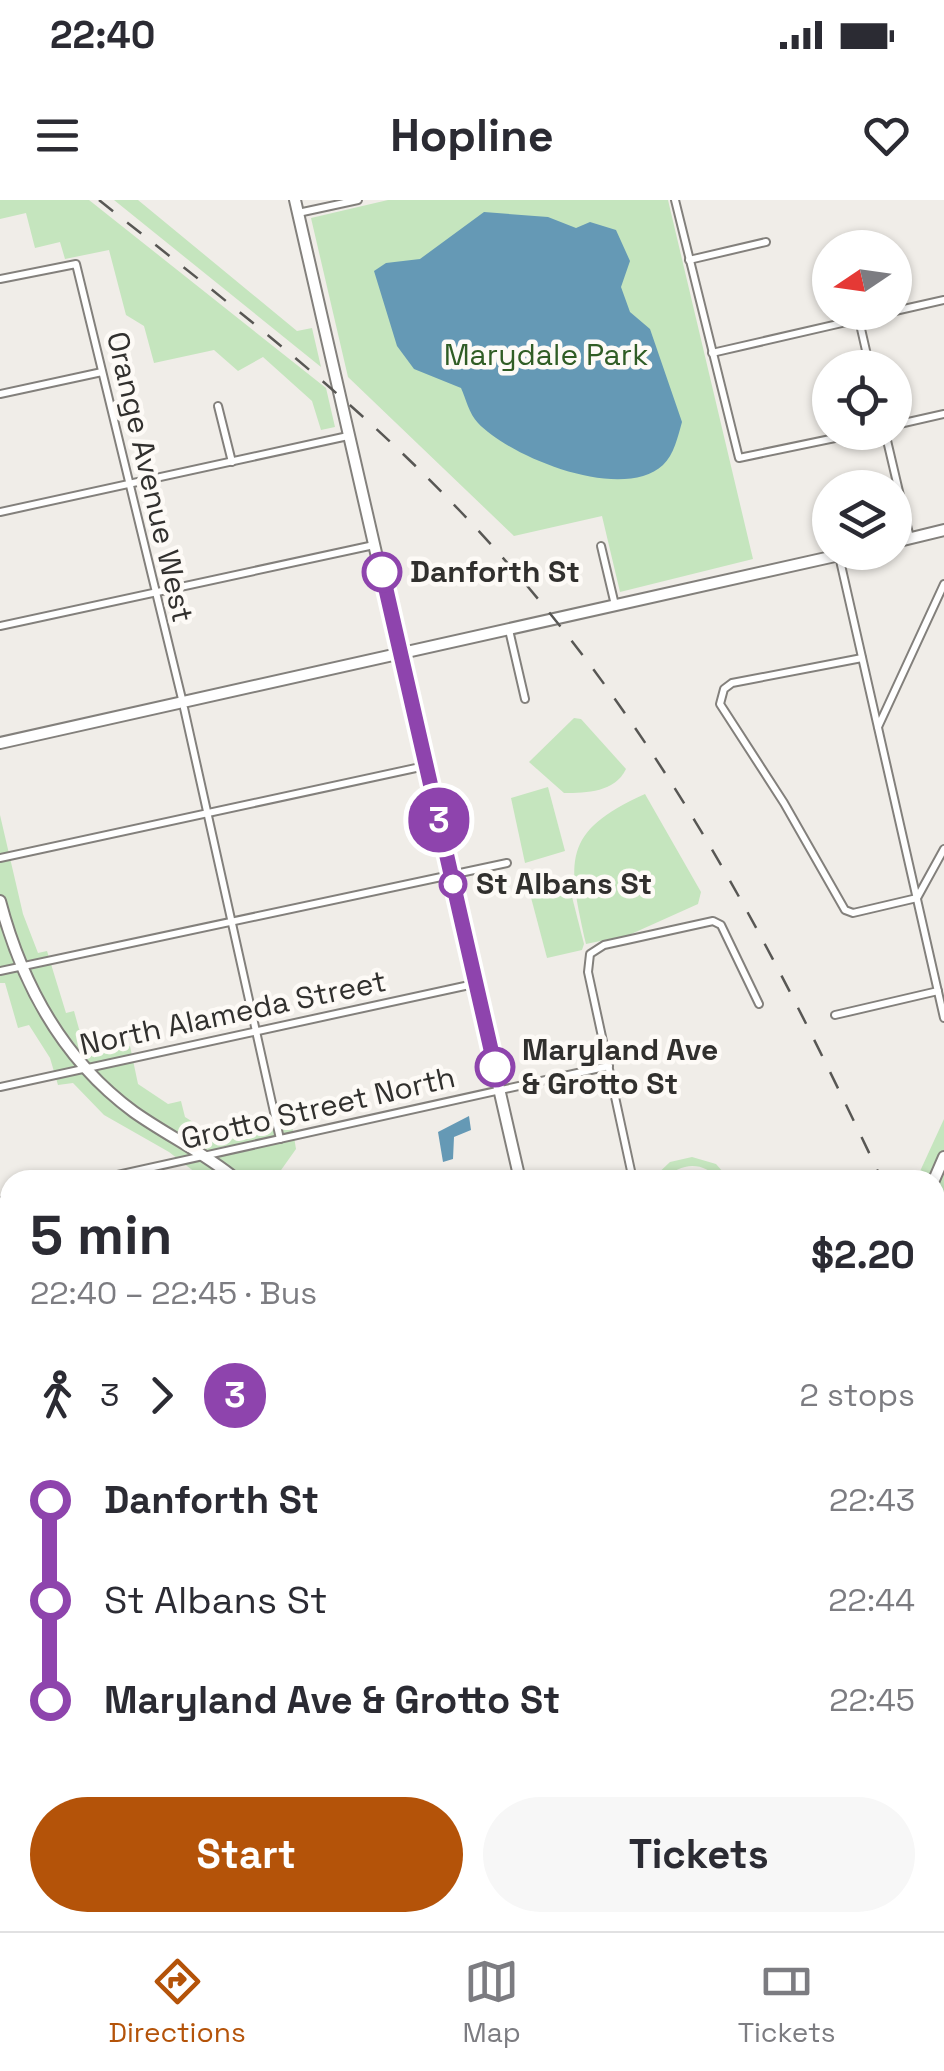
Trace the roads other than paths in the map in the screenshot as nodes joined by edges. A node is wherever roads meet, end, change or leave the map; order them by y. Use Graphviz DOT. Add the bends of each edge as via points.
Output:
graph roads {
  1 [pos="295,200"];
  2 [pos="358,200"];
  3 [pos="675,200"];
  4 [pos="298,213"];
  5 [pos="766,242"];
  6 [pos="689,260"];
  7 [pos="0,278"];
  8 [pos="944,300"];
  9 [pos="912,307"];
  10 [pos="814,330"];
  11 [pos="712,353"];
  12 [pos="102,372"];
  13 [pos="0,394"];
  14 [pos="218,406"];
  15 [pos="944,414"];
  16 [pos="912,422"];
  17 [pos="350,436"];
  18 [pos="812,443"];
  19 [pos="232,462"];
  20 [pos="129,484"];
  21 [pos="0,512"];
  22 [pos="944,530"];
  23 [pos="912,538"];
  24 [pos="375,545"];
  25 [pos="602,546"];
  26 [pos="812,562"];
  27 [pos="842,570"];
  28 [pos="944,584"];
  29 [pos="154,593"];
  30 [pos="615,606"];
  31 [pos="0,626"];
  32 [pos="509,630"];
  33 [pos="401,656"];
  34 [pos="862,658"];
  35 [pos="525,699"];
  36 [pos="183,703"];
  37 [pos="878,727"];
  38 [pos="0,743"];
  39 [pos="426,765"];
  40 [pos="207,812"];
  41 [pos="944,849"];
  42 [pos="0,858"];
  43 [pos="507,863"];
  44 [pos="450,874"];
  45 [pos="917,898"];
  46 [pos="0,900"];
  47 [pos="232,922"];
  48 [pos="20,966"];
  49 [pos="0,971"];
  50 [pos="475,983"];
  51 [pos="938,991"];
  52 [pos="760,1004"];
  53 [pos="835,1014"];
  54 [pos="944,1018"];
  55 [pos="256,1031"];
  56 [pos="609,1066"];
  57 [pos="85,1068"];
  58 [pos="0,1087"];
  59 [pos="501,1090"];
  60 [pos="280,1140"];
  61 [pos="207,1156"];
  62 [pos="142,1170"];
  63 [pos="224,1170"];
  64 [pos="518,1170"];
  65 [pos="632,1170"];
  1 -- 4 [label="main road"];
  2 -- 4 [label="street"];
  3 -- 6 [label="street"];
  4 -- 17 [label="main road"];
  5 -- 6 [label="street"];
  6 -- 11 [label="street"];
  7 -- 12 [label="street, Orange Avenue West" via="76,264"];
  8 -- 9 [label="street"];
  10 -- 11 [label="street"];
  11 -- 18 [label="street" via="738,458"];
  12 -- 13 [label="street"];
  12 -- 20 [label="street, Orange Avenue West"];
  14 -- 19 [label="street"];
  15 -- 16 [label="street"];
  17 -- 19 [label="street"];
  17 -- 24 [label="main road"];
  19 -- 20 [label="street"];
  20 -- 21 [label="street"];
  20 -- 29 [label="street, Orange Avenue West"];
  22 -- 23 [label="main road"];
  24 -- 29 [label="street"];
  24 -- 33 [label="main road"];
  25 -- 30 [label="street"];
  26 -- 30 [label="main road"];
  27 -- 34 [label="street"];
  28 -- 37 [label="street"];
  29 -- 31 [label="street"];
  29 -- 36 [label="street, Orange Avenue West"];
  30 -- 32 [label="main road"];
  32 -- 33 [label="main road"];
  32 -- 35 [label="street"];
  33 -- 36 [label="main road"];
  33 -- 39 [label="main road"];
  34 -- 37 [label="street"];
  34 -- 45 [label="street" via="732,682 720,704 843,908 853,912"];
  36 -- 38 [label="main road"];
  36 -- 40 [label="street, Orange Avenue West"];
  37 -- 45 [label="street"];
  39 -- 40 [label="street"];
  39 -- 44 [label="main road"];
  40 -- 42 [label="street"];
  40 -- 47 [label="street, Orange Avenue West"];
  41 -- 45 [label="street"];
  43 -- 44 [label="street"];
  44 -- 47 [label="street"];
  44 -- 50 [label="main road"];
  45 -- 51 [label="street"];
  46 -- 48 [label="main road"];
  47 -- 48 [label="street"];
  47 -- 55 [label="street, Orange Avenue West"];
  48 -- 49 [label="street"];
  48 -- 57 [label="main road"];
  50 -- 55 [label="street, North Alameda Street"];
  50 -- 59 [label="main road"];
  51 -- 53 [label="street"];
  51 -- 54 [label="street"];
  52 -- 56 [label="street" via="713,921 596,948 588,962"];
  55 -- 57 [label="street, North Alameda Street"];
  55 -- 60 [label="street, Orange Avenue West"];
  56 -- 59 [label="street, Grotto Street North"];
  56 -- 65 [label="street"];
  57 -- 58 [label="street, North Alameda Street"];
  57 -- 61 [label="main road" via="136,1113"];
  59 -- 60 [label="street, Grotto Street North"];
  59 -- 64 [label="main road"];
  60 -- 61 [label="street, Grotto Street North"];
  61 -- 62 [label="street, Grotto Street North"];
  61 -- 63 [label="main road"];
}
